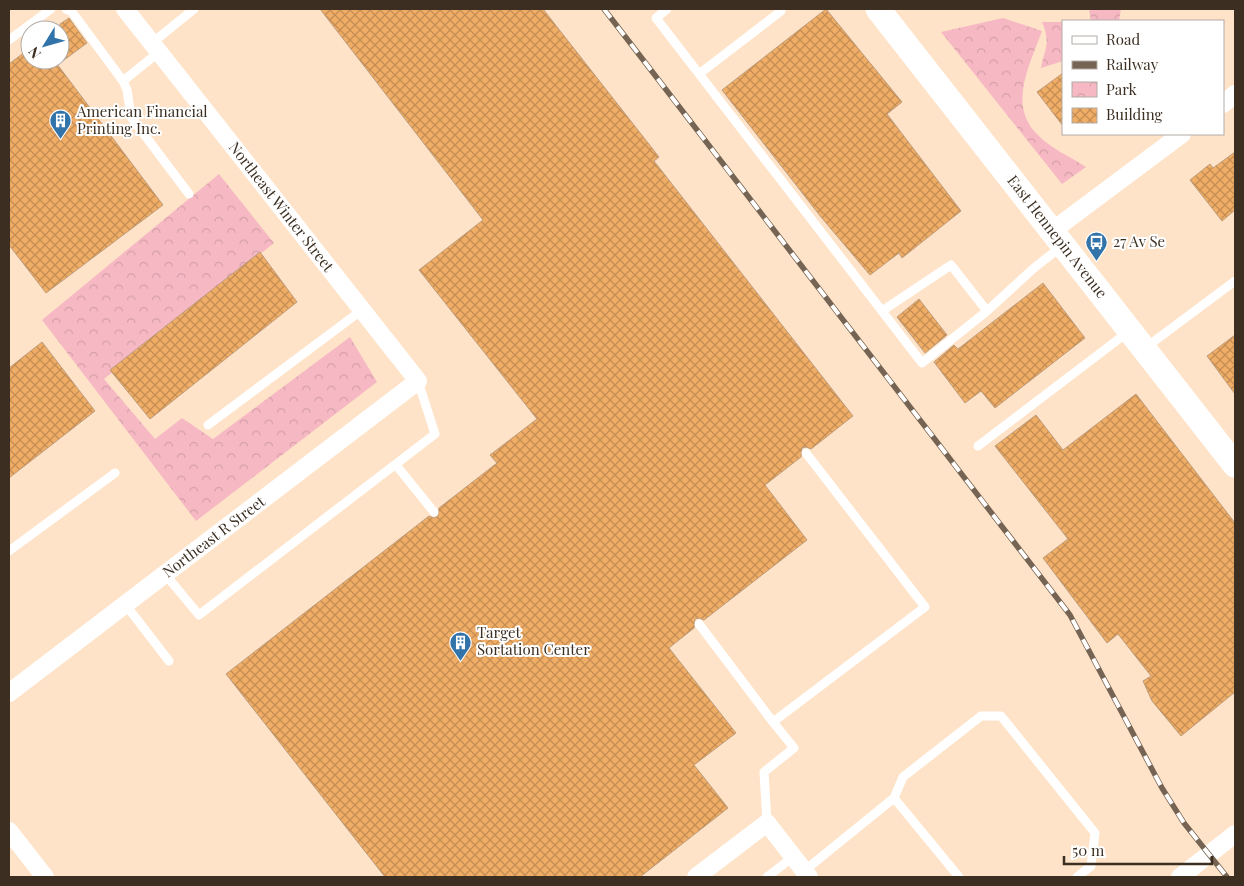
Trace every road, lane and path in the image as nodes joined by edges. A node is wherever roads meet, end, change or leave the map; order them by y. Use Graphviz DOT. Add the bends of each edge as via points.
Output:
graph roads {
  1 [pos="51,9"];
  2 [pos="66,9"];
  3 [pos="125,9"];
  4 [pos="194,9"];
  5 [pos="667,9"];
  6 [pos="878,9"];
  7 [pos="781,10"];
  8 [pos="9,40"];
  9 [pos="155,47"];
  10 [pos="699,74"];
  11 [pos="123,80"];
  12 [pos="1235,94"];
  13 [pos="1224,103"];
  14 [pos="1181,135"];
  15 [pos="189,194"];
  16 [pos="1057,238"];
  17 [pos="1235,282"];
  18 [pos="362,310"];
  19 [pos="882,311"];
  20 [pos="987,312"];
  21 [pos="1137,340"];
  22 [pos="418,381"];
  23 [pos="208,425"];
  24 [pos="978,446"];
  25 [pos="806,453"];
  26 [pos="396,465"];
  27 [pos="1235,465"];
  28 [pos="115,473"];
  29 [pos="434,512"];
  30 [pos="9,551"];
  31 [pos="165,574"];
  32 [pos="125,604"];
  33 [pos="699,624"];
  34 [pos="169,661"];
  35 [pos="9,693"];
  36 [pos="774,722"];
  37 [pos="894,798"];
  38 [pos="768,823"];
  39 [pos="9,831"];
  40 [pos="1235,834"];
  41 [pos="802,868"];
  42 [pos="1186,875"];
  43 [pos="44,877"];
  44 [pos="696,877"];
  45 [pos="767,877"];
  46 [pos="959,877"];
  47 [pos="1077,877"];
  1 -- 8 [label="lane"];
  2 -- 11 [label="lane" via="72,12"];
  3 -- 9 [label="street, Northeast Winter Street"];
  4 -- 9 [label="lane"];
  5 -- 10 [label="lane" via="656,18"];
  6 -- 16 [label="main road, East Hennepin Avenue"];
  7 -- 10 [label="lane"];
  9 -- 11 [label="lane"];
  9 -- 18 [label="street, Northeast Winter Street"];
  10 -- 19 [label="lane"];
  11 -- 15 [label="lane" via="131,117"];
  12 -- 13 [label="street"];
  14 -- 16 [label="street"];
  16 -- 20 [label="lane" via="1034,268"];
  16 -- 21 [label="main road, East Hennepin Avenue"];
  17 -- 21 [label="lane"];
  18 -- 22 [label="street, Northeast Winter Street"];
  18 -- 23 [label="lane"];
  19 -- 20 [label="lane" via="950,265"];
  19 -- 20 [label="lane" via="922,363"];
  21 -- 24 [label="lane"];
  21 -- 27 [label="main road, East Hennepin Avenue"];
  22 -- 26 [label="lane" via="435,434"];
  22 -- 31 [label="street, Northeast R Street"];
  25 -- 36 [label="lane" via="925,607"];
  26 -- 29 [label="lane"];
  26 -- 31 [label="lane" via="199,615"];
  28 -- 30 [label="lane"];
  31 -- 32 [label="street, Northeast R Street"];
  32 -- 34 [label="lane"];
  32 -- 35 [label="street, Northeast R Street"];
  33 -- 36 [label="lane"];
  36 -- 38 [label="lane" via="794,748 764,772"];
  37 -- 41 [label="lane"];
  37 -- 46 [label="lane"];
  37 -- 47 [label="lane" via="903,777 981,716 1001,716 1096,833 1091,866"];
  38 -- 41 [label="street"];
  38 -- 44 [label="street"];
  39 -- 43 [label="street"];
  40 -- 42 [label="street"];
  41 -- 45 [label="lane"];
}
